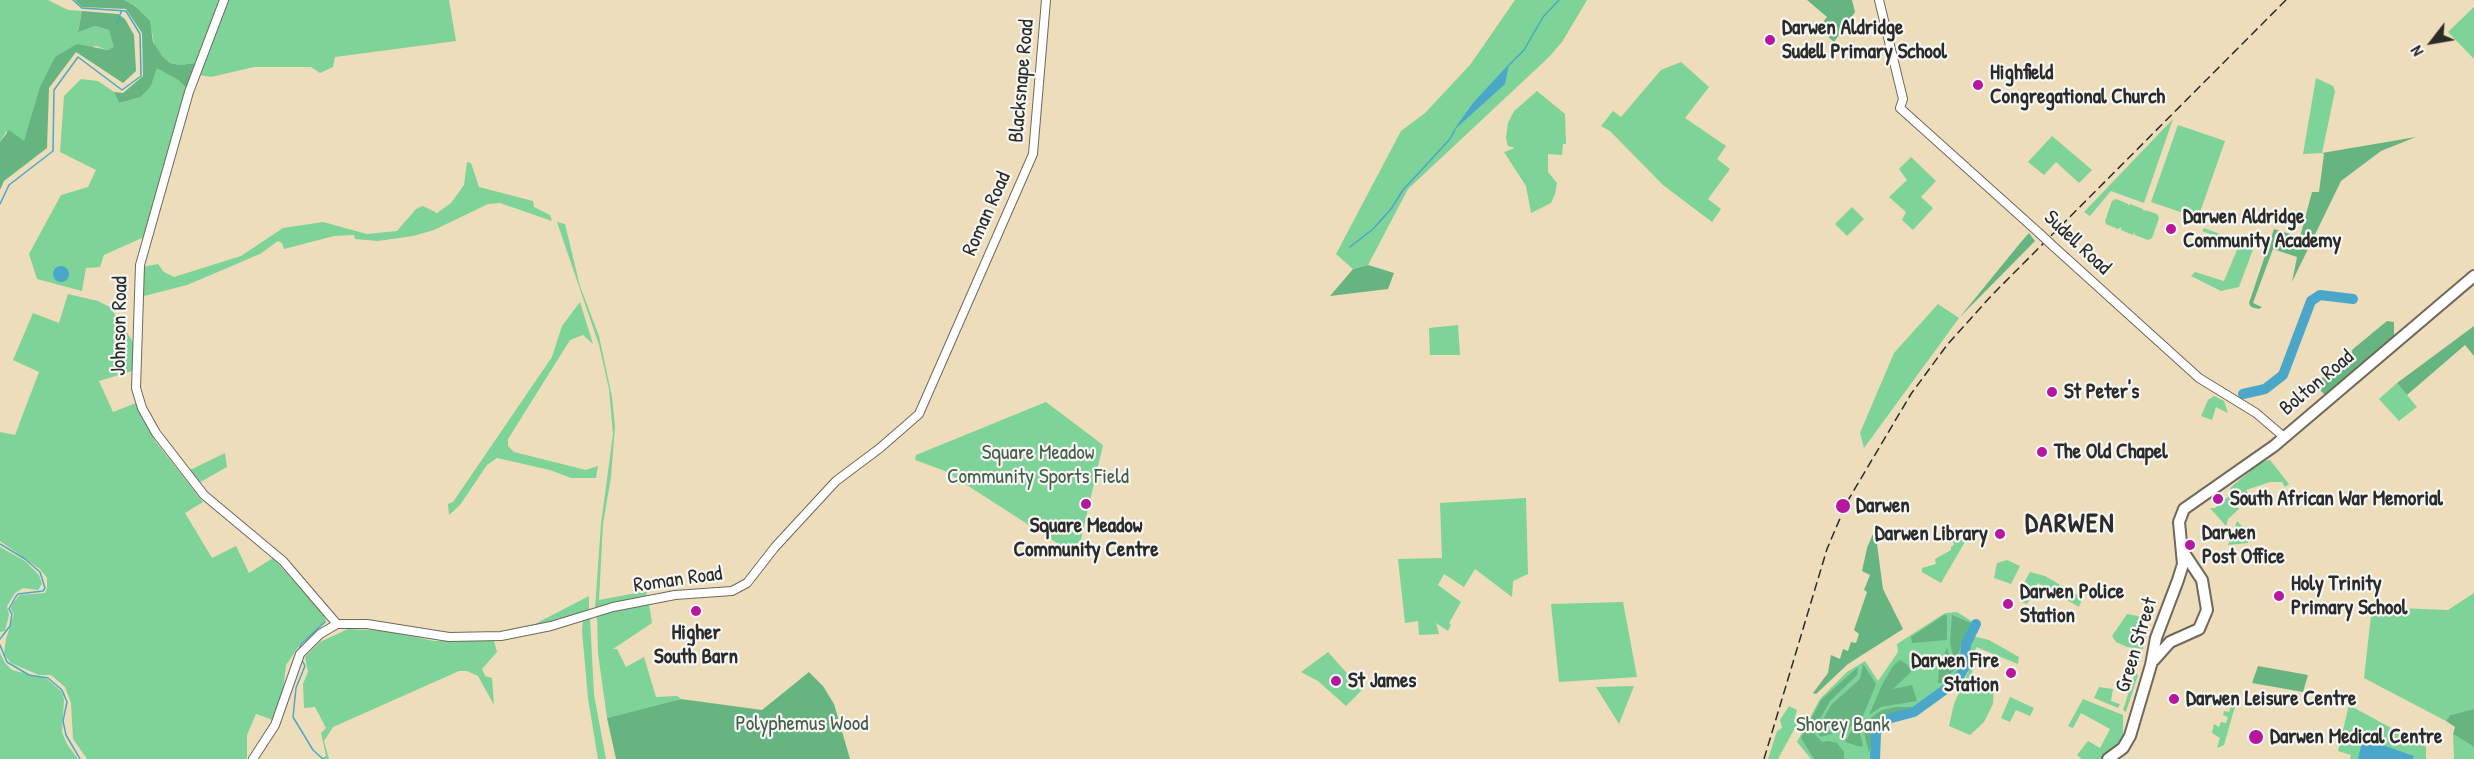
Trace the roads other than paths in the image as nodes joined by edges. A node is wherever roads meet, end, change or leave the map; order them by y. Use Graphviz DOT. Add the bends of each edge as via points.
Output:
graph roads {
  1 [pos="224,0"];
  2 [pos="1046,0"];
  3 [pos="1879,0"];
  4 [pos="1029,164"];
  5 [pos="2474,276"];
  6 [pos="2284,437"];
  7 [pos="2181,512"];
  8 [pos="2181,545"];
  9 [pos="2197,573"];
  10 [pos="2178,580"];
  11 [pos="337,624"];
  12 [pos="2151,665"];
  13 [pos="253,759"];
  14 [pos="2108,759"];
  1 -- 11 [label="street, Johnson Road" via="189,92 140,265 136,388 156,433 204,495 283,561"];
  2 -- 4 [label="street, Blacksnape Road"];
  3 -- 6 [label="street, Sudell Road, bridge" via="1904,99 1900,108 2199,378 2268,421"];
  4 -- 11 [label="street, Roman Road" via="919,414 836,481 742,587 613,607 501,636 449,637"];
  5 -- 6 [label="highway, Bolton Road"];
  6 -- 7 [label="highway, Bolton Road"];
  7 -- 8 [label="highway, Green Street"];
  8 -- 9 [label="highway"];
  8 -- 10 [label="highway, Green Street" via="2183,564"];
  9 -- 10 [label="highway" via="2188,572"];
  9 -- 12 [label="highway" via="2206,590 2207,610 2202,625 2162,649"];
  10 -- 12 [label="highway, Green Street" via="2159,628"];
  11 -- 13 [label="street" via="300,654 275,725"];
  12 -- 14 [label="highway, Green Street" via="2130,736 2118,753"];
}
